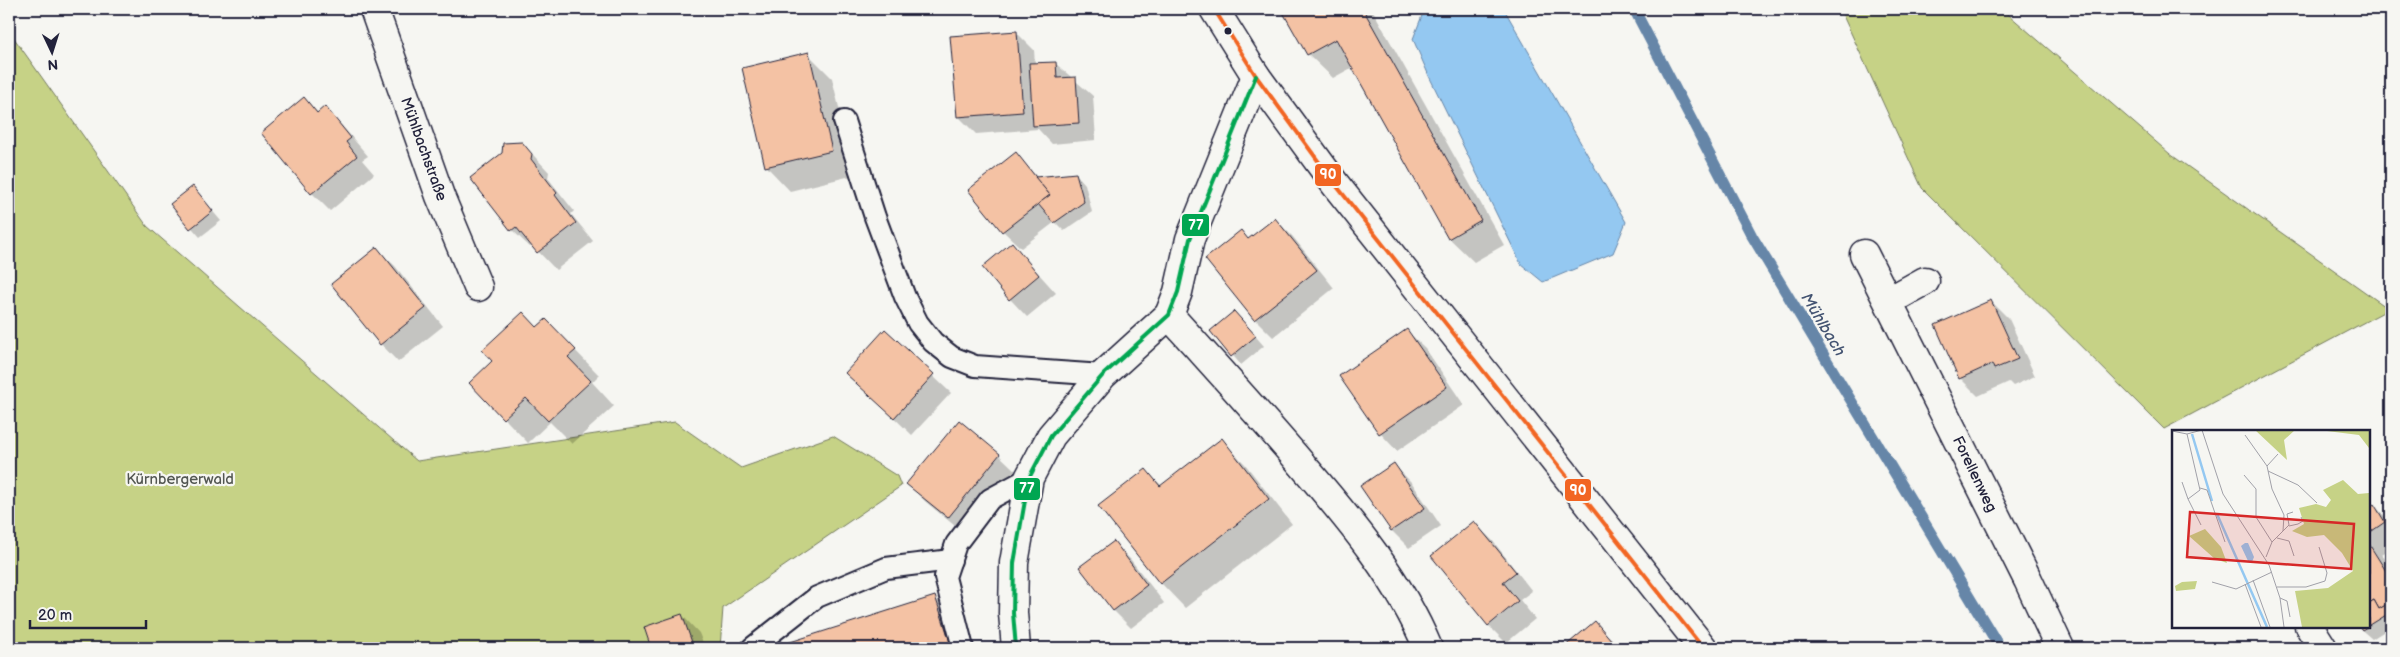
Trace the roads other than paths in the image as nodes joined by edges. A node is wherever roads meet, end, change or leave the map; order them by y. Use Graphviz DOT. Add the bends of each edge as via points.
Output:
graph roads {
  1 [pos="374,9"];
  2 [pos="1214,9"];
  3 [pos="1256,76"];
  4 [pos="844,122"];
  5 [pos="1864,254"];
  6 [pos="1925,281"];
  7 [pos="478,287"];
  8 [pos="1888,301"];
  9 [pos="1169,315"];
  10 [pos="1103,376"];
  11 [pos="1029,478"];
  12 [pos="951,560"];
  13 [pos="2310,627"];
  14 [pos="752,648"];
  15 [pos="964,648"];
  16 [pos="1016,648"];
  17 [pos="1428,648"];
  18 [pos="1703,648"];
  19 [pos="2060,648"];
  20 [pos="2323,648"];
  1 -- 7 [label="street, Mühlbachstraße" via="440,196"];
  2 -- 3 [label="street"];
  3 -- 9 [label="street" via="1190,239 1178,292"];
  3 -- 18 [label="street" via="1335,184"];
  4 -- 10 [label="lane" via="905,297 918,323 933,342 952,357 975,366"];
  5 -- 8 [label="street, Forellenweg"];
  6 -- 8 [label="street"];
  8 -- 19 [label="street, Forellenweg"];
  9 -- 10 [label="street"];
  9 -- 17 [label="street" via="1356,528 1394,580"];
  10 -- 11 [label="street" via="1051,436"];
  11 -- 12 [label="lane" via="990,500 956,544"];
  11 -- 16 [label="street" via="1014,563"];
  12 -- 14 [label="lane" via="886,568 817,597"];
  12 -- 15 [label="lane" via="945,577"];
  13 -- 20 [label="street"];
}
